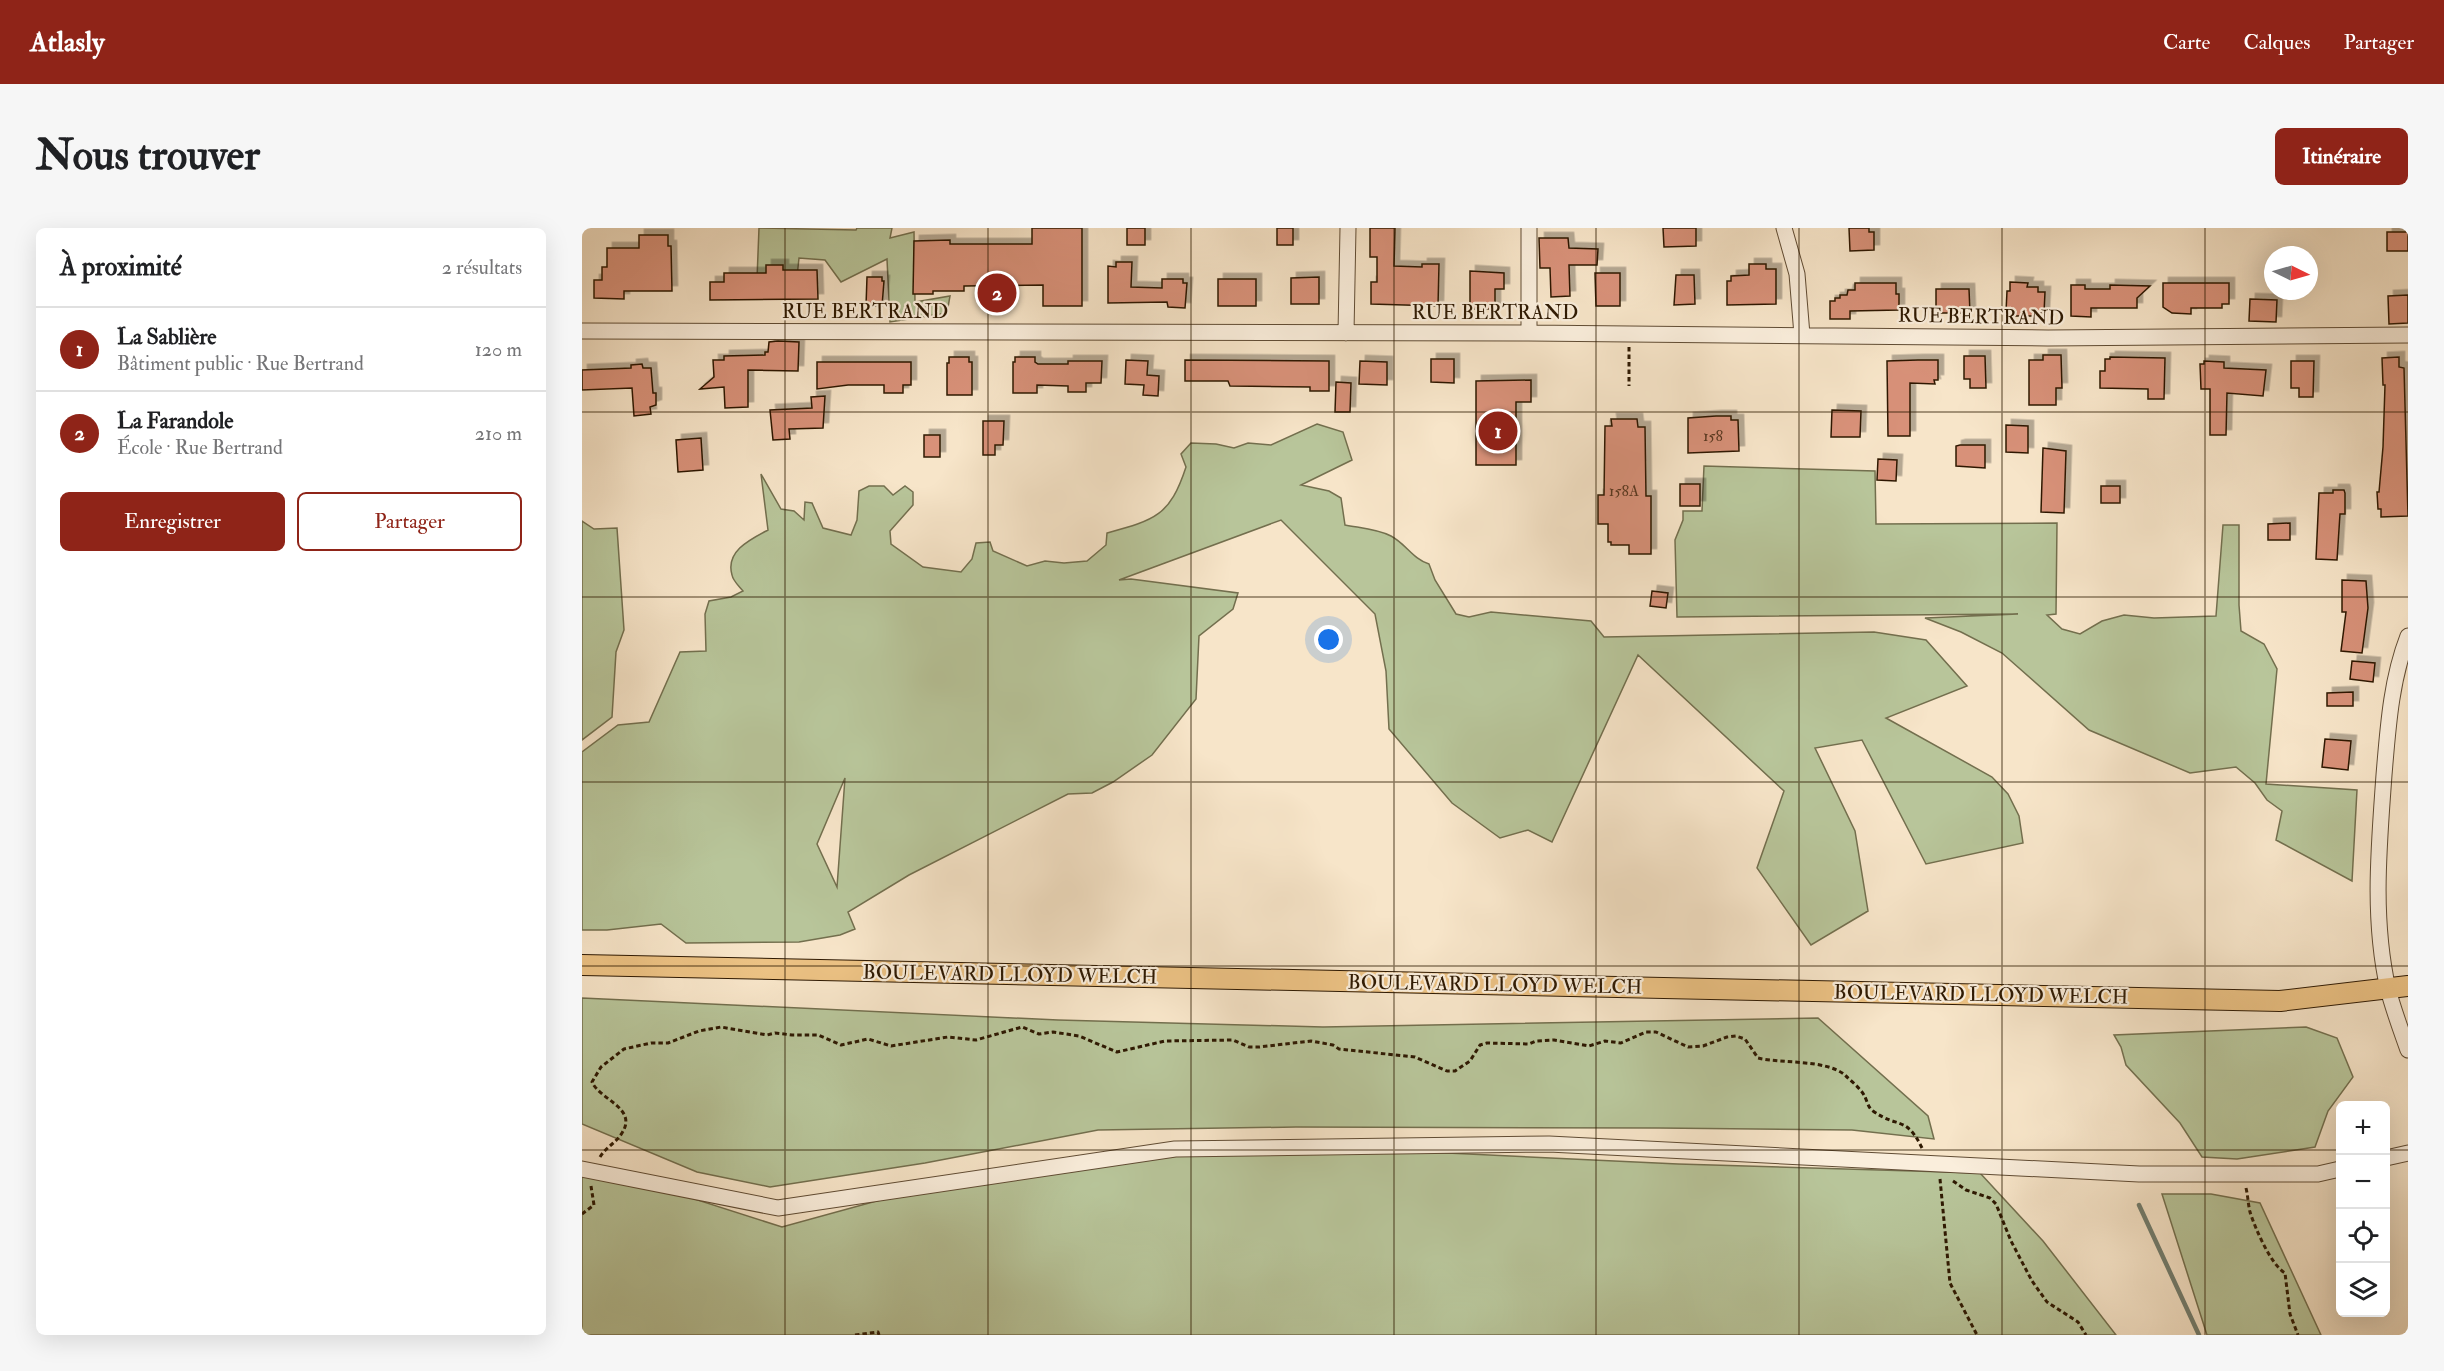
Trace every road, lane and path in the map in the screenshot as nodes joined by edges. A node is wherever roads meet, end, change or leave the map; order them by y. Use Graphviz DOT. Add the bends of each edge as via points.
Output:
graph roads {
  1 [pos="1348,228"];
  2 [pos="1529,228"];
  3 [pos="1784,228"];
  4 [pos="582,331"];
  5 [pos="1346,333"];
  6 [pos="1529,333"];
  7 [pos="1629,334"];
  8 [pos="1802,335"];
  9 [pos="2408,335"];
  10 [pos="1629,386"];
  11 [pos="2408,636"];
  12 [pos="582,965"];
  13 [pos="2408,986"];
  14 [pos="2388,989"];
  15 [pos="2408,1050"];
  16 [pos="1924,1153"];
  17 [pos="2408,1153"];
  18 [pos="2390,1157"];
  19 [pos="598,1161"];
  20 [pos="1939,1163"];
  21 [pos="2336,1170"];
  22 [pos="588,1174"];
  23 [pos="2243,1174"];
  24 [pos="1952,1180"];
  25 [pos="582,1214"];
  26 [pos="855,1335"];
  27 [pos="879,1335"];
  28 [pos="1977,1335"];
  29 [pos="2086,1335"];
  30 [pos="2298,1335"];
  1 -- 5 [label="street"];
  2 -- 6 [label="street"];
  3 -- 8 [label="street" via="1797,274"];
  4 -- 5 [label="street, RUE BERTRAND"];
  5 -- 6 [label="street, RUE BERTRAND"];
  6 -- 7 [label="street, RUE BERTRAND"];
  7 -- 8 [label="street, RUE BERTRAND"];
  7 -- 10 [label="path"];
  8 -- 9 [label="street, RUE BERTRAND"];
  11 -- 14 [label="street" via="2389,711 2377,871"];
  12 -- 14 [label="main road, BOULEVARD LLOYD WELCH" via="2268,1000"];
  13 -- 14 [label="main road, BOULEVARD LLOYD WELCH"];
  14 -- 15 [label="street"];
  16 -- 19 [label="path" via="1912,1129 1871,1110 1859,1089 1840,1072 1814,1064 1758,1059 1745,1040 1736,1036 1695,1047 1681,1045 1656,1032 1646,1032 1622,1043 1605,1041 1589,1046 1554,1040 1487,1043 1480,1045 1470,1061 1455,1071 1447,1071 1415,1057 1339,1049 1311,1041 1249,1047 1233,1040 1165,1041 1117,1053 1079,1036 1039,1034 1022,1027 976,1040 948,1037 891,1046 868,1039 841,1045 818,1035 767,1035 721,1028 699,1031 668,1043 633,1045 616,1054 595,1074 595,1089 620,1107 626,1122 624,1131"];
  17 -- 18 [label="street"];
  20 -- 22 [label="street" via="1549,1144 1175,1149 778,1208"];
  20 -- 23 [label="street" via="2139,1174"];
  20 -- 28 [label="path" via="1950,1283"];
  21 -- 23 [label="street" via="2318,1174"];
  22 -- 25 [label="path" via="594,1204"];
  23 -- 30 [label="path" via="2259,1233 2269,1256 2285,1273 2290,1314"];
  24 -- 29 [label="path" via="1996,1204 2031,1281 2047,1302 2078,1322"];
  26 -- 27 [label="path"];
}
